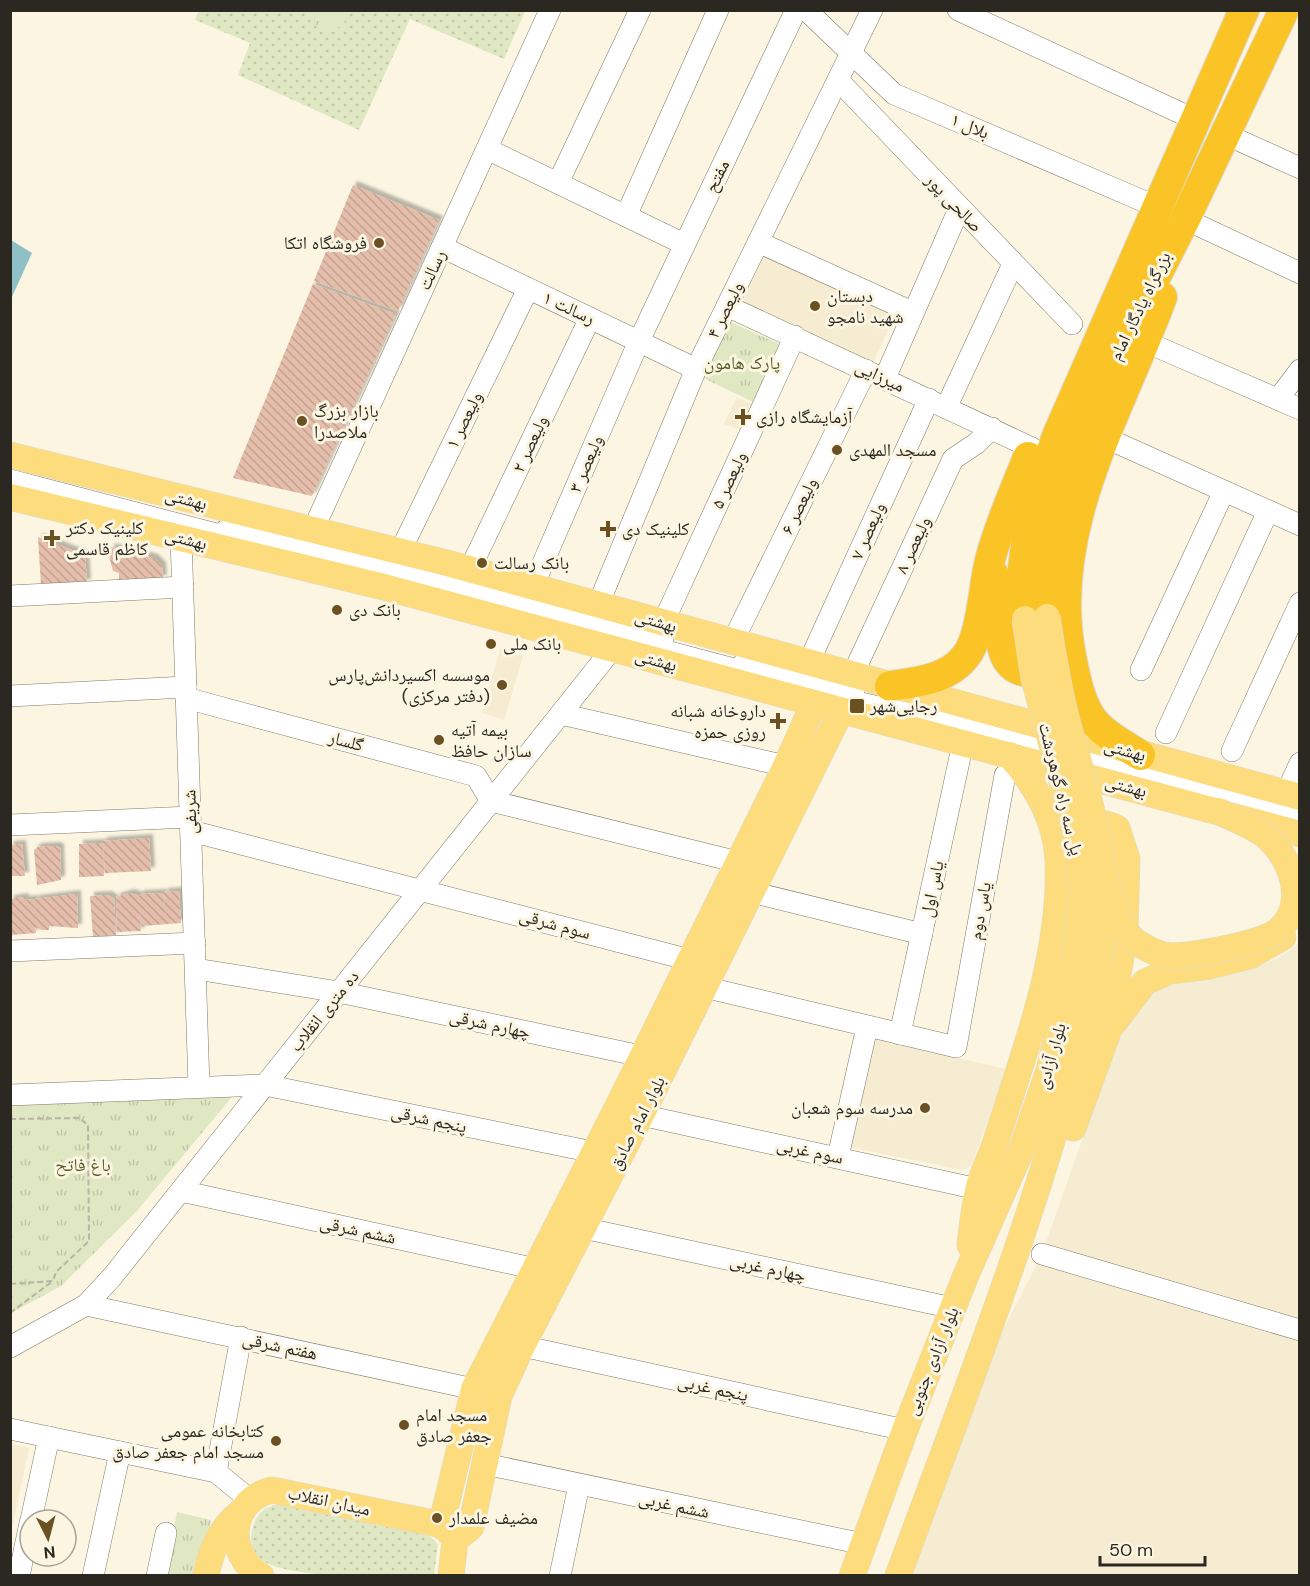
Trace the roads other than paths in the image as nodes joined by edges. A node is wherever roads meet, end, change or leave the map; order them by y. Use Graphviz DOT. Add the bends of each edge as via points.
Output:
graph roads {
  1 [pos="550,10"];
  2 [pos="640,10"];
  3 [pos="718,10"];
  4 [pos="796,10"];
  5 [pos="806,10"];
  6 [pos="872,10"];
  7 [pos="958,10"];
  8 [pos="1244,10"];
  9 [pos="1284,10"];
  10 [pos="850,55"];
  11 [pos="838,80"];
  12 [pos="1198,121"];
  13 [pos="1225,134"];
  14 [pos="487,149"];
  15 [pos="1299,168"];
  16 [pos="558,183"];
  17 [pos="1157,207"];
  18 [pos="959,209"];
  19 [pos="626,216"];
  20 [pos="1185,219"];
  21 [pos="758,242"];
  22 [pos="684,243"];
  23 [pos="442,247"];
  24 [pos="1013,264"];
  25 [pos="1299,273"];
  26 [pos="528,289"];
  27 [pos="727,306"];
  28 [pos="912,312"];
  29 [pos="590,318"];
  30 [pos="1072,324"];
  31 [pos="795,336"];
  32 [pos="639,342"];
  33 [pos="1146,342"];
  34 [pos="696,369"];
  35 [pos="1299,370"];
  36 [pos="875,374"];
  37 [pos="1278,399"];
  38 [pos="937,403"];
  39 [pos="1299,409"];
  40 [pos="992,428"];
  41 [pos="1106,438"];
  42 [pos="1032,448"];
  43 [pos="10,455"];
  44 [pos="10,475"];
  45 [pos="10,480"];
  46 [pos="1224,490"];
  47 [pos="10,497"];
  48 [pos="1268,511"];
  49 [pos="1299,525"];
  50 [pos="313,530"];
  51 [pos="181,537"];
  52 [pos="400,552"];
  53 [pos="990,558"];
  54 [pos="471,569"];
  55 [pos="533,586"];
  56 [pos="183,587"];
  57 [pos="10,596"];
  58 [pos="1299,603"];
  59 [pos="598,605"];
  60 [pos="1036,618"];
  61 [pos="663,623"];
  62 [pos="732,643"];
  63 [pos="1069,646"];
  64 [pos="613,648"];
  65 [pos="808,664"];
  66 [pos="1142,670"];
  67 [pos="852,676"];
  68 [pos="890,686"];
  69 [pos="186,693"];
  70 [pos="10,696"];
  71 [pos="813,703"];
  72 [pos="841,711"];
  73 [pos="561,714"];
  74 [pos="803,730"];
  75 [pos="1166,733"];
  76 [pos="829,737"];
  77 [pos="963,743"];
  78 [pos="1232,751"];
  79 [pos="1140,755"];
  80 [pos="1299,762"];
  81 [pos="1007,765"];
  82 [pos="786,766"];
  83 [pos="491,801"];
  84 [pos="1296,804"];
  85 [pos="1218,811"];
  86 [pos="191,824"];
  87 [pos="10,825"];
  88 [pos="1299,834"];
  89 [pos="1058,858"];
  90 [pos="738,862"];
  91 [pos="1104,875"];
  92 [pos="421,890"];
  93 [pos="751,891"];
  94 [pos="1299,921"];
  95 [pos="922,934"];
  96 [pos="195,943"];
  97 [pos="10,951"];
  98 [pos="690,960"];
  99 [pos="1087,963"];
  100 [pos="196,969"];
  101 [pos="704,987"];
  102 [pos="339,992"];
  103 [pos="867,1027"];
  104 [pos="900,1034"];
  105 [pos="1107,1035"];
  106 [pos="641,1056"];
  107 [pos="265,1085"];
  108 [pos="199,1088"];
  109 [pos="10,1095"];
  110 [pos="631,1109"];
  111 [pos="1021,1151"];
  112 [pos="593,1152"];
  113 [pos="838,1158"];
  114 [pos="978,1189"];
  115 [pos="181,1191"];
  116 [pos="583,1228"];
  117 [pos="1042,1254"];
  118 [pos="536,1269"];
  119 [pos="966,1275"];
  120 [pos="1003,1290"];
  121 [pos="86,1305"];
  122 [pos="953,1308"];
  123 [pos="1299,1330"];
  124 [pos="241,1337"];
  125 [pos="522,1346"];
  126 [pos="10,1347"];
  127 [pos="474,1389"];
  128 [pos="10,1429"];
  129 [pos="905,1430"];
  130 [pos="48,1437"];
  131 [pos="120,1452"];
  132 [pos="485,1464"];
  133 [pos="216,1472"];
  134 [pos="579,1485"];
  135 [pos="245,1505"];
  136 [pos="33,1508"];
  137 [pos="166,1533"];
  138 [pos="448,1533"];
  139 [pos="863,1544"];
  140 [pos="252,1574"];
  141 [pos="93,1575"];
  142 [pos="158,1575"];
  143 [pos="206,1575"];
  144 [pos="451,1575"];
  145 [pos="560,1575"];
  146 [pos="852,1575"];
  147 [pos="898,1575"];
  1 -- 14 [label="street, رسالت"];
  2 -- 16 [label="street"];
  3 -- 19 [label="street"];
  4 -- 22 [label="street, مفتح"];
  5 -- 10 [label="street, بلال ۱"];
  6 -- 10 [label="street, ولیعصر ۴"];
  7 -- 12 [label="street"];
  8 -- 12 [label="highway, بزرگراه یادگار امام"];
  9 -- 13 [label="highway, بزرگراه یادگار امام"];
  10 -- 11 [label="street, ولیعصر ۴"];
  10 -- 17 [label="street, بلال ۱" via="894,94"];
  11 -- 18 [label="street, صالحی پور"];
  11 -- 21 [label="street, ولیعصر ۴"];
  12 -- 17 [label="highway, بزرگراه یادگار امام"];
  13 -- 15 [label="street"];
  13 -- 20 [label="highway, بزرگراه یادگار امام"];
  14 -- 16 [label="street"];
  14 -- 23 [label="street, رسالت"];
  16 -- 19 [label="street"];
  17 -- 42 [label="highway" via="1123,253"];
  17 -- 60 [label="highway, بزرگراه یادگار امام" via="1035,495 1023,568"];
  18 -- 24 [label="street, صالحی پور"];
  18 -- 28 [label="street, ولیعصر ۶"];
  19 -- 22 [label="street"];
  20 -- 25 [label="street"];
  20 -- 33 [label="highway" via="1173,267"];
  20 -- 60 [label="highway, بزرگراه یادگار امام" via="1117,353 1078,441 1057,499"];
  21 -- 27 [label="street, ولیعصر ۴"];
  21 -- 28 [label="street"];
  22 -- 32 [label="street, مفتح"];
  23 -- 26 [label="street, رسالت ۱"];
  23 -- 50 [label="street, رسالت"];
  24 -- 30 [label="street, صالحی پور"];
  24 -- 38 [label="street, ولیعصر ۷"];
  26 -- 29 [label="street, رسالت ۱"];
  26 -- 52 [label="street, ولیعصر ۱"];
  27 -- 31 [label="street, میرزایی"];
  27 -- 34 [label="street, ولیعصر ۴"];
  28 -- 36 [label="street, ولیعصر ۶"];
  29 -- 32 [label="street, رسالت ۱"];
  29 -- 54 [label="street, ولیعصر ۲"];
  31 -- 36 [label="street, میرزایی"];
  31 -- 61 [label="street, ولیعصر ۵"];
  32 -- 34 [label="street, رسالت ۱"];
  32 -- 55 [label="street, ولیعصر ۳"];
  33 -- 37 [label="street"];
  33 -- 41 [label="highway"];
  34 -- 59 [label="street, ولیعصر ۴"];
  35 -- 37 [label="street"];
  36 -- 38 [label="street, میرزایی"];
  36 -- 62 [label="street, ولیعصر ۶"];
  37 -- 39 [label="street"];
  38 -- 40 [label="street, میرزایی"];
  38 -- 65 [label="street, ولیعصر ۷"];
  40 -- 42 [label="street, میرزایی"];
  40 -- 67 [label="street, ولیعصر ۸" via="953,459"];
  41 -- 46 [label="street"];
  41 -- 63 [label="highway" via="1068,554 1065,587"];
  42 -- 53 [label="highway"];
  43 -- 50 [label="main road, بهشتی"];
  44 -- 84 [label="street" via="686,648 843,693 1019,732"];
  45 -- 84 [label="street" via="679,653 835,698"];
  46 -- 48 [label="street"];
  46 -- 66 [label="street"];
  47 -- 51 [label="main road, بهشتى"];
  48 -- 49 [label="street"];
  48 -- 75 [label="street"];
  50 -- 52 [label="main road, بهشتی"];
  51 -- 56 [label="street, شریفی"];
  51 -- 64 [label="main road, بهشتى"];
  52 -- 54 [label="main road, بهشتی"];
  53 -- 63 [label="highway" via="1002,647 1008,663 1023,672 1048,671 1064,657"];
  53 -- 68 [label="highway" via="973,646 964,659 927,681"];
  54 -- 55 [label="main road, بهشتی"];
  55 -- 59 [label="main road, بهشتی"];
  56 -- 57 [label="street"];
  56 -- 69 [label="street, شریفی"];
  58 -- 78 [label="street"];
  59 -- 61 [label="main road, بهشتی"];
  60 -- 91 [label="main road, پل سه راه گوهردشت, bridge" via="1095,815"];
  60 -- 99 [label="main road, پل سه راه گوهردشت, bridge" via="1034,679 1072,819 1079,857"];
  61 -- 62 [label="main road, بهشتی"];
  62 -- 65 [label="main road, بهشتی"];
  63 -- 79 [label="highway" via="1078,687 1091,717 1104,731"];
  64 -- 71 [label="main road, بهشتى"];
  64 -- 73 [label="street, ده متری انقلاب"];
  65 -- 67 [label="main road, بهشتی"];
  67 -- 68 [label="main road, بهشتی"];
  68 -- 79 [label="main road, بهشتی"];
  69 -- 70 [label="street, گلسار"];
  69 -- 83 [label="street, گلسار" via="476,776"];
  69 -- 86 [label="street, شریفی"];
  71 -- 72 [label="main road, بهشتى"];
  71 -- 74 [label="main road, بلوار امام صادق"];
  72 -- 76 [label="main road, بلوار امام صادق"];
  72 -- 77 [label="main road, بهشتى"];
  73 -- 82 [label="street"];
  73 -- 83 [label="street, ده متری انقلاب"];
  74 -- 76 [label="main road" via="810,725 819,726"];
  74 -- 82 [label="main road, بلوار امام صادق"];
  76 -- 93 [label="main road, بلوار امام صادق"];
  77 -- 81 [label="main road, بهشتى"];
  77 -- 95 [label="street, یاس اول"];
  79 -- 84 [label="main road, بهشتی"];
  80 -- 84 [label="street"];
  81 -- 85 [label="main road, بهشتى"];
  81 -- 89 [label="main road" via="1035,785"];
  81 -- 104 [label="street, یاس دوم" via="956,1047"];
  82 -- 90 [label="main road, بلوار امام صادق"];
  83 -- 90 [label="street"];
  83 -- 92 [label="street, ده متری انقلاب"];
  85 -- 88 [label="main road, بهشتى"];
  85 -- 91 [label="main road, bridge" via="1266,836 1284,858 1294,884 1293,908 1279,929 1261,940 1171,956 1148,949 1132,939 1120,920"];
  86 -- 87 [label="street, سوم شرقی"];
  86 -- 92 [label="street, سوم شرقی"];
  86 -- 96 [label="street, شریفی"];
  89 -- 105 [label="main road" via="1070,830 1087,821 1102,821 1117,828 1122,840 1127,859 1125,929"];
  89 -- 114 [label="main road" via="1047,967 1015,1081"];
  90 -- 98 [label="main road, بلوار امام صادق"];
  91 -- 99 [label="main road, پل سه راه گوهردشت, bridge" via="1105,933"];
  92 -- 98 [label="street, سوم شرقی"];
  92 -- 102 [label="street, ده متری انقلاب"];
  93 -- 95 [label="street"];
  93 -- 101 [label="main road, بلوار امام صادق"];
  94 -- 105 [label="main road" via="1291,932 1250,956 1170,971 1145,982"];
  95 -- 104 [label="street, یاس اول"];
  96 -- 97 [label="street"];
  96 -- 100 [label="street, شریفی"];
  98 -- 106 [label="main road, بلوار امام صادق"];
  99 -- 111 [label="main road, بلوار آزادی"];
  99 -- 120 [label="main road, بلوار آزادی" via="1071,1080"];
  100 -- 102 [label="street, چهارم شرقی"];
  100 -- 108 [label="street, شریفی"];
  101 -- 103 [label="street"];
  101 -- 110 [label="main road, بلوار امام صادق"];
  102 -- 106 [label="street, چهارم شرقی"];
  102 -- 107 [label="street, ده متری انقلاب"];
  103 -- 104 [label="street"];
  103 -- 113 [label="street"];
  105 -- 120 [label="main road" via="1028,1252"];
  106 -- 110 [label="main road, بلوار امام صادق"];
  107 -- 108 [label="street, پنجم شرقی"];
  107 -- 112 [label="street, پنجم شرقی"];
  107 -- 115 [label="street, ده متری انقلاب"];
  108 -- 109 [label="street, پنجم شرقی"];
  110 -- 112 [label="main road, بلوار امام صادق"];
  110 -- 113 [label="street, سوم غربی"];
  110 -- 116 [label="main road, بلوار امام صادق"];
  111 -- 119 [label="main road, بلوار آزادی جنوبی"];
  112 -- 118 [label="main road, بلوار امام صادق"];
  113 -- 114 [label="street, سوم غربی"];
  114 -- 119 [label="main road"];
  115 -- 118 [label="street, ششم شرقی"];
  115 -- 121 [label="street, ده متری انقلاب"];
  116 -- 122 [label="street, چهارم غربی"];
  116 -- 125 [label="main road, بلوار امام صادق"];
  117 -- 123 [label="street"];
  118 -- 127 [label="main road, بلوار امام صادق"];
  119 -- 122 [label="main road, بلوار آزادی جنوبی"];
  120 -- 147 [label="main road"];
  121 -- 124 [label="street, هفتم شرقی"];
  121 -- 126 [label="street, ده متری انقلاب"];
  122 -- 129 [label="main road, بلوار آزادی جنوبی"];
  124 -- 127 [label="street, هفتم شرقی"];
  124 -- 133 [label="street"];
  125 -- 129 [label="street, پنجم غربی"];
  125 -- 132 [label="main road, بلوار امام صادق" via="499,1396"];
  127 -- 138 [label="main road, بلوار امام صادق"];
  128 -- 130 [label="street"];
  129 -- 139 [label="main road, بلوار آزادی جنوبی"];
  130 -- 131 [label="street"];
  130 -- 136 [label="street"];
  131 -- 133 [label="street"];
  131 -- 141 [label="street"];
  132 -- 134 [label="street, ششم غربی"];
  132 -- 138 [label="main road, بلوار امام صادق" via="471,1527"];
  133 -- 135 [label="street"];
  134 -- 139 [label="street, ششم غربی"];
  134 -- 145 [label="street"];
  135 -- 138 [label="main road, میدان انقلاب" via="262,1492 284,1491"];
  135 -- 140 [label="main road" via="236,1544"];
  135 -- 143 [label="main road" via="219,1536"];
  137 -- 142 [label="street"];
  138 -- 144 [label="main road"];
  139 -- 146 [label="main road, بلوار آزادی جنوبی"];
}
